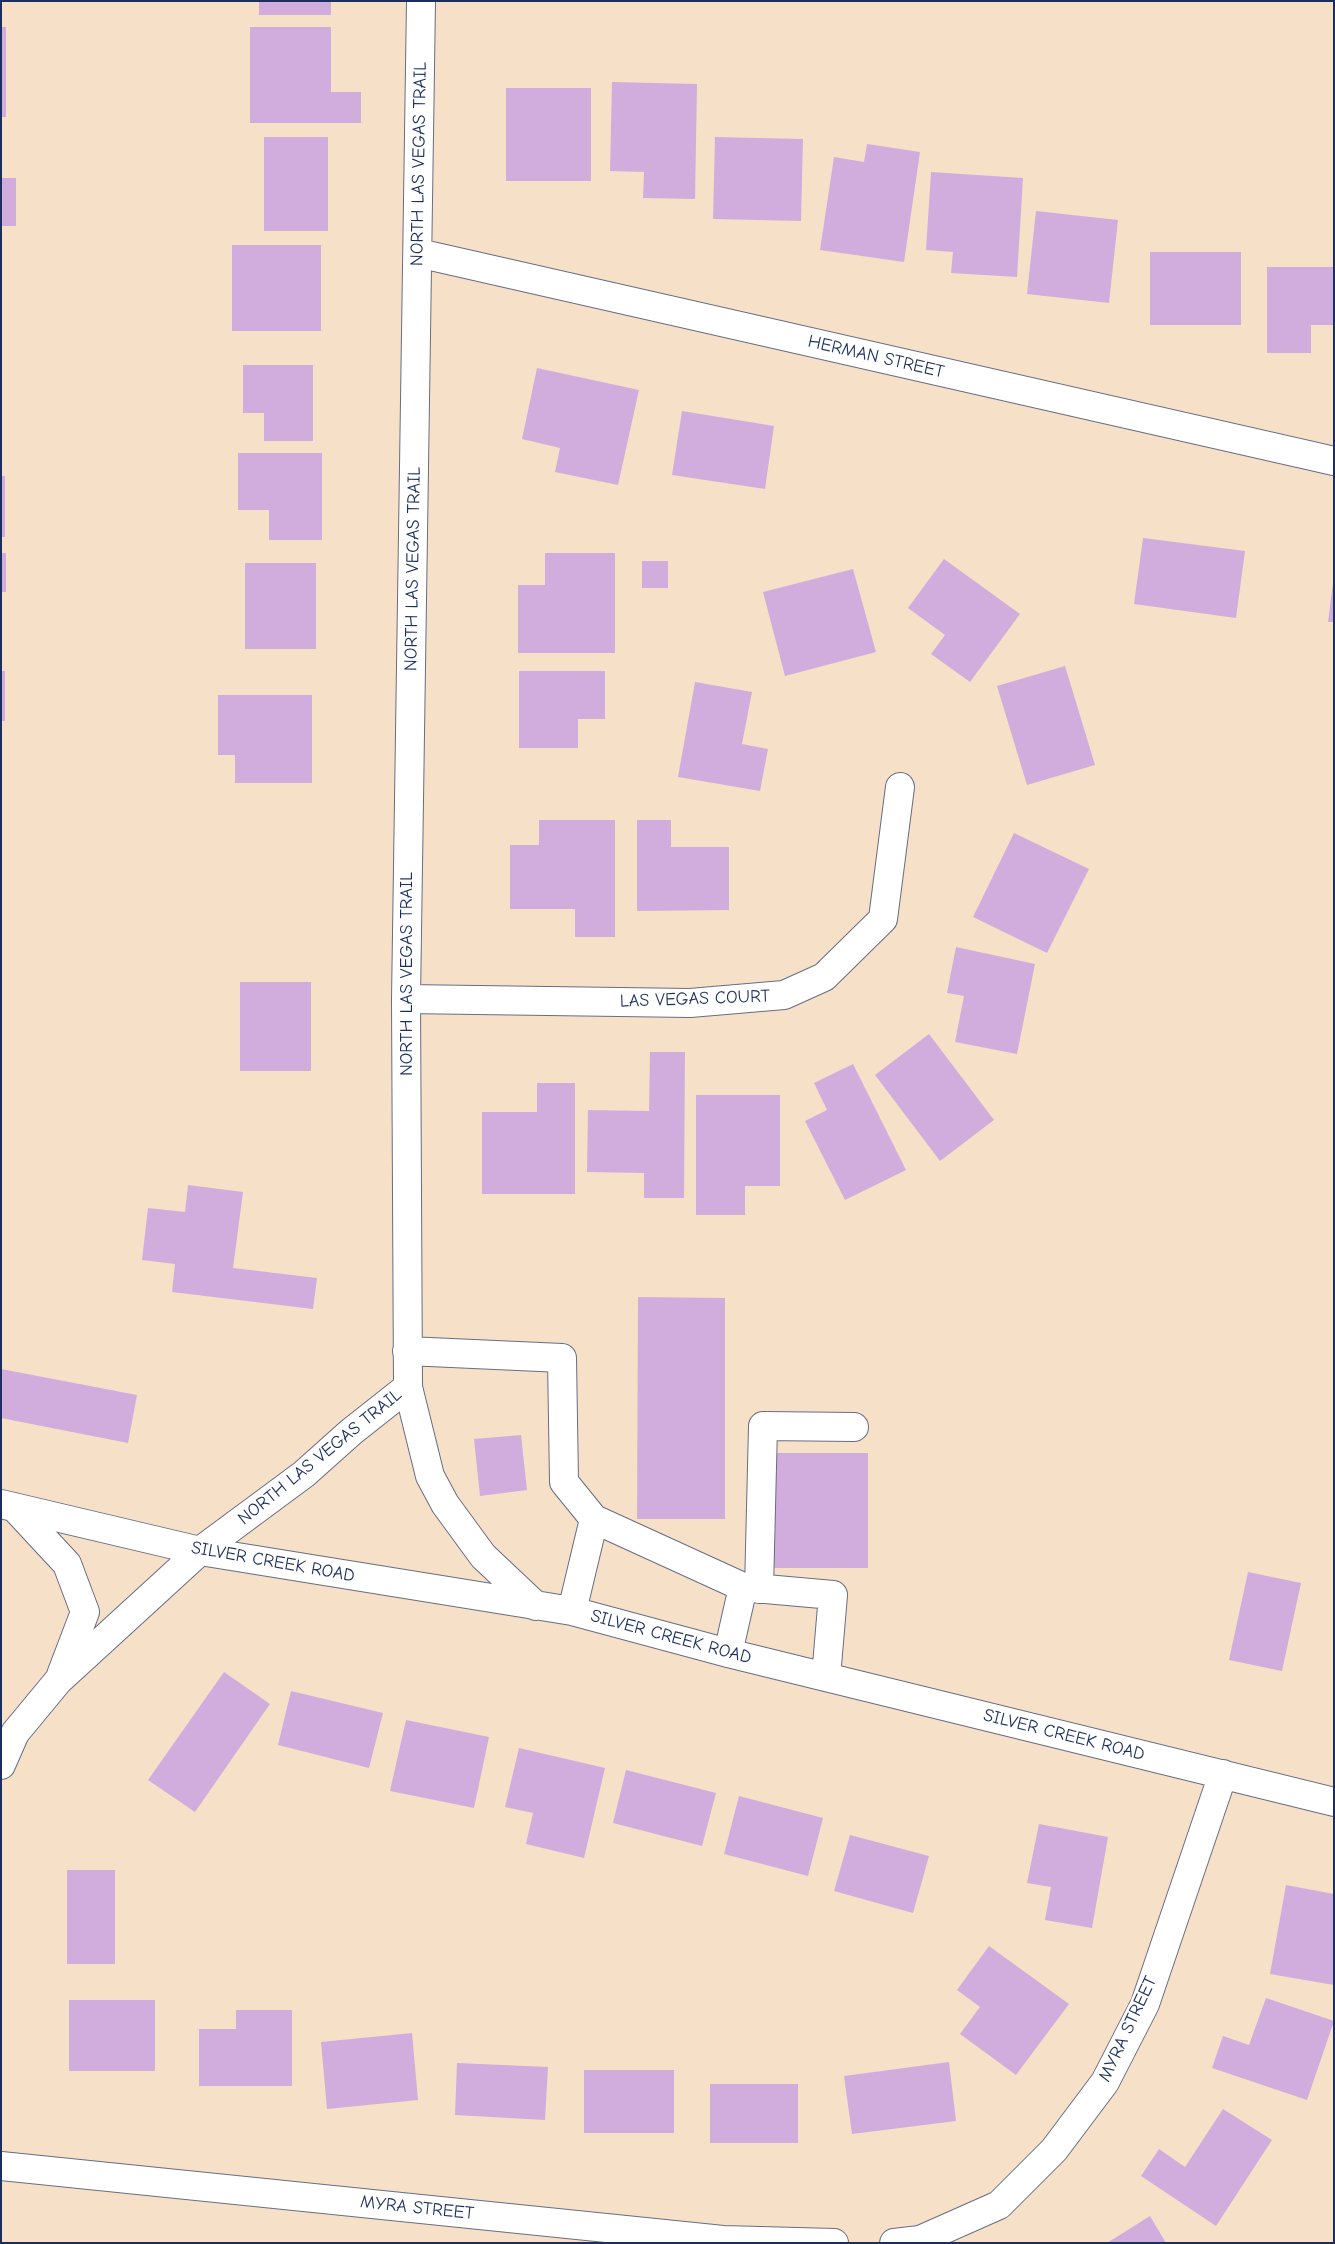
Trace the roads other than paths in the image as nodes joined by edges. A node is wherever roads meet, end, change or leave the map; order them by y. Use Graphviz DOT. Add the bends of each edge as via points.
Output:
graph roads {
  1 [pos="421,1"];
  2 [pos="418,253"];
  3 [pos="1334,461"];
  4 [pos="900,787"];
  5 [pos="406,999"];
  6 [pos="407,1351"];
  7 [pos="408,1387"];
  8 [pos="854,1427"];
  9 [pos="8,1505"];
  10 [pos="594,1519"];
  11 [pos="200,1551"];
  12 [pos="751,1588"];
  13 [pos="536,1606"];
  14 [pos="572,1611"];
  15 [pos="728,1653"];
  16 [pos="826,1677"];
  17 [pos="58,1681"];
  18 [pos="1,1766"];
  19 [pos="1223,1774"];
  20 [pos="1334,1802"];
  21 [pos="1,2166"];
  22 [pos="834,2243"];
  23 [pos="894,2243"];
  1 -- 2 [label="street, NORTH LAS VEGAS TRAIL"];
  2 -- 3 [label="street, HERMAN STREET"];
  2 -- 5 [label="street, NORTH LAS VEGAS TRAIL"];
  4 -- 5 [label="street, LAS VEGAS COURT" via="883,919 824,977 784,996 690,1003"];
  5 -- 6 [label="street, NORTH LAS VEGAS TRAIL"];
  6 -- 7 [label="street, NORTH LAS VEGAS TRAIL"];
  6 -- 10 [label="street" via="562,1358 564,1482"];
  7 -- 11 [label="street, NORTH LAS VEGAS TRAIL" via="304,1474"];
  7 -- 13 [label="street" via="430,1476 445,1504 483,1556"];
  8 -- 12 [label="street" via="763,1426"];
  9 -- 11 [label="street, SILVER CREEK ROAD"];
  9 -- 17 [label="street" via="67,1564 85,1612"];
  10 -- 12 [label="street"];
  10 -- 14 [label="street"];
  11 -- 13 [label="street, SILVER CREEK ROAD"];
  11 -- 17 [label="street, NORTH LAS VEGAS TRAIL"];
  12 -- 15 [label="street"];
  12 -- 16 [label="street" via="833,1595"];
  13 -- 14 [label="street, SILVER CREEK ROAD"];
  14 -- 15 [label="street, SILVER CREEK ROAD"];
  15 -- 16 [label="street, SILVER CREEK ROAD"];
  16 -- 19 [label="street, SILVER CREEK ROAD"];
  17 -- 18 [label="street, NORTH LAS VEGAS TRAIL" via="15,1733"];
  19 -- 20 [label="street, SILVER CREEK ROAD"];
  19 -- 23 [label="street, MYRA STREET" via="1144,2004 1106,2082 1054,2150 999,2205 920,2240"];
  21 -- 22 [label="street, MYRA STREET" via="723,2240"];
}
